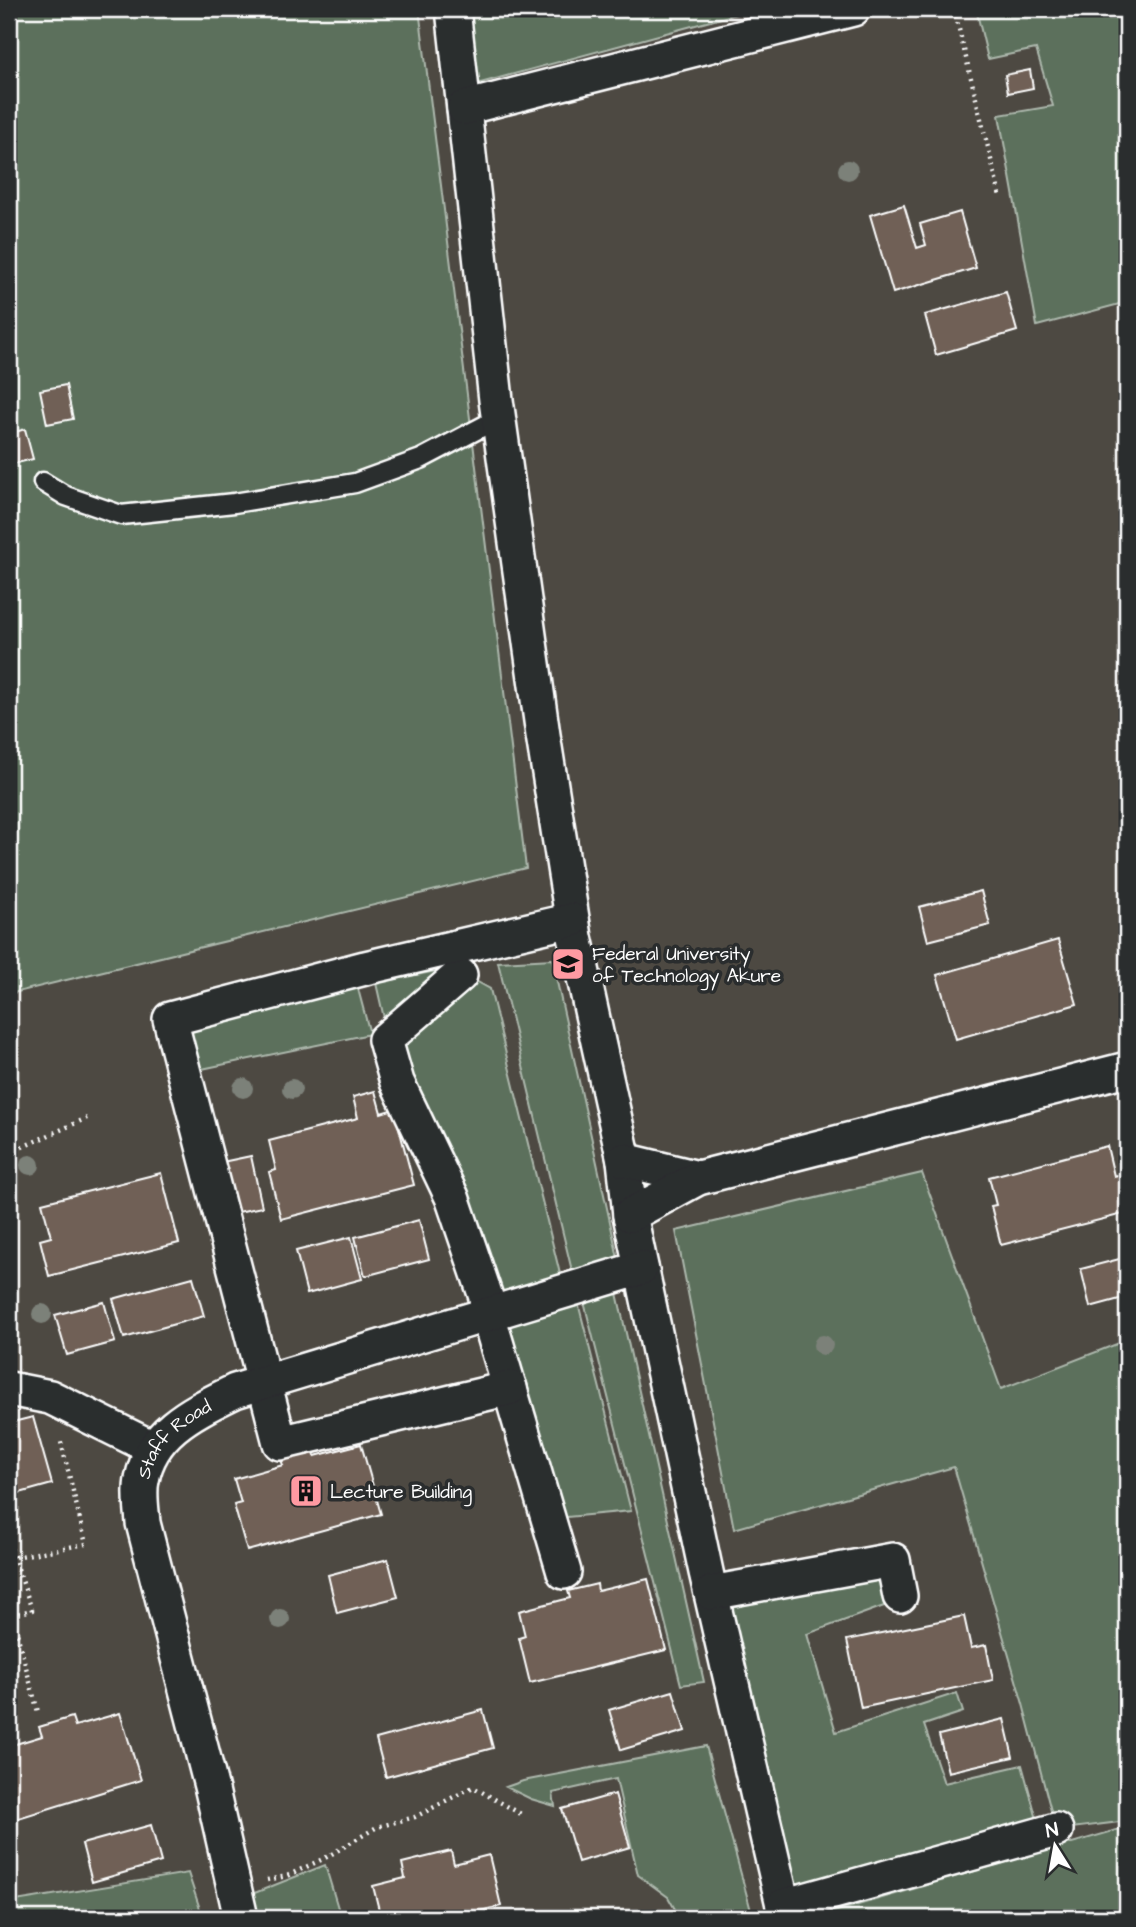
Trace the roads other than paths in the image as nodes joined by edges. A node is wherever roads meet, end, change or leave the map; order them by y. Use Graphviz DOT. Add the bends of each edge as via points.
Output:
graph roads {
  1 [pos="453,9"];
  2 [pos="853,9"];
  3 [pos="464,108"];
  4 [pos="499,418"];
  5 [pos="43,482"];
  6 [pos="572,920"];
  7 [pos="460,975"];
  8 [pos="1127,1069"];
  9 [pos="624,1160"];
  10 [pos="698,1178"];
  11 [pos="630,1215"];
  12 [pos="641,1268"];
  13 [pos="488,1315"];
  14 [pos="265,1382"];
  15 [pos="510,1388"];
  16 [pos="9,1389"];
  17 [pos="153,1448"];
  18 [pos="564,1572"];
  19 [pos="711,1592"];
  20 [pos="900,1596"];
  21 [pos="1056,1830"];
  22 [pos="238,1903"];
  23 [pos="785,1912"];
  1 -- 3 [label="street"];
  2 -- 3 [label="street"];
  3 -- 4 [label="street"];
  4 -- 5 [label="lane" via="421,459 355,483 234,503 121,515 65,496"];
  4 -- 6 [label="street"];
  6 -- 9 [label="street"];
  6 -- 14 [label="street" via="170,1019"];
  7 -- 13 [label="street" via="385,1040 397,1082 452,1197"];
  8 -- 10 [label="street"];
  9 -- 10 [label="street"];
  9 -- 11 [label="street"];
  10 -- 11 [label="street"];
  11 -- 12 [label="street"];
  12 -- 13 [label="street, Staff Road"];
  12 -- 19 [label="street"];
  13 -- 14 [label="street, Staff Road"];
  13 -- 15 [label="street"];
  14 -- 15 [label="street" via="280,1443"];
  14 -- 17 [label="street, Staff Road" via="235,1391 182,1418"];
  15 -- 18 [label="street"];
  16 -- 17 [label="street" via="50,1397"];
  17 -- 22 [label="street, Staff Road" via="141,1480 143,1523"];
  19 -- 20 [label="street" via="892,1560"];
  19 -- 23 [label="street"];
  21 -- 23 [label="street"];
}
